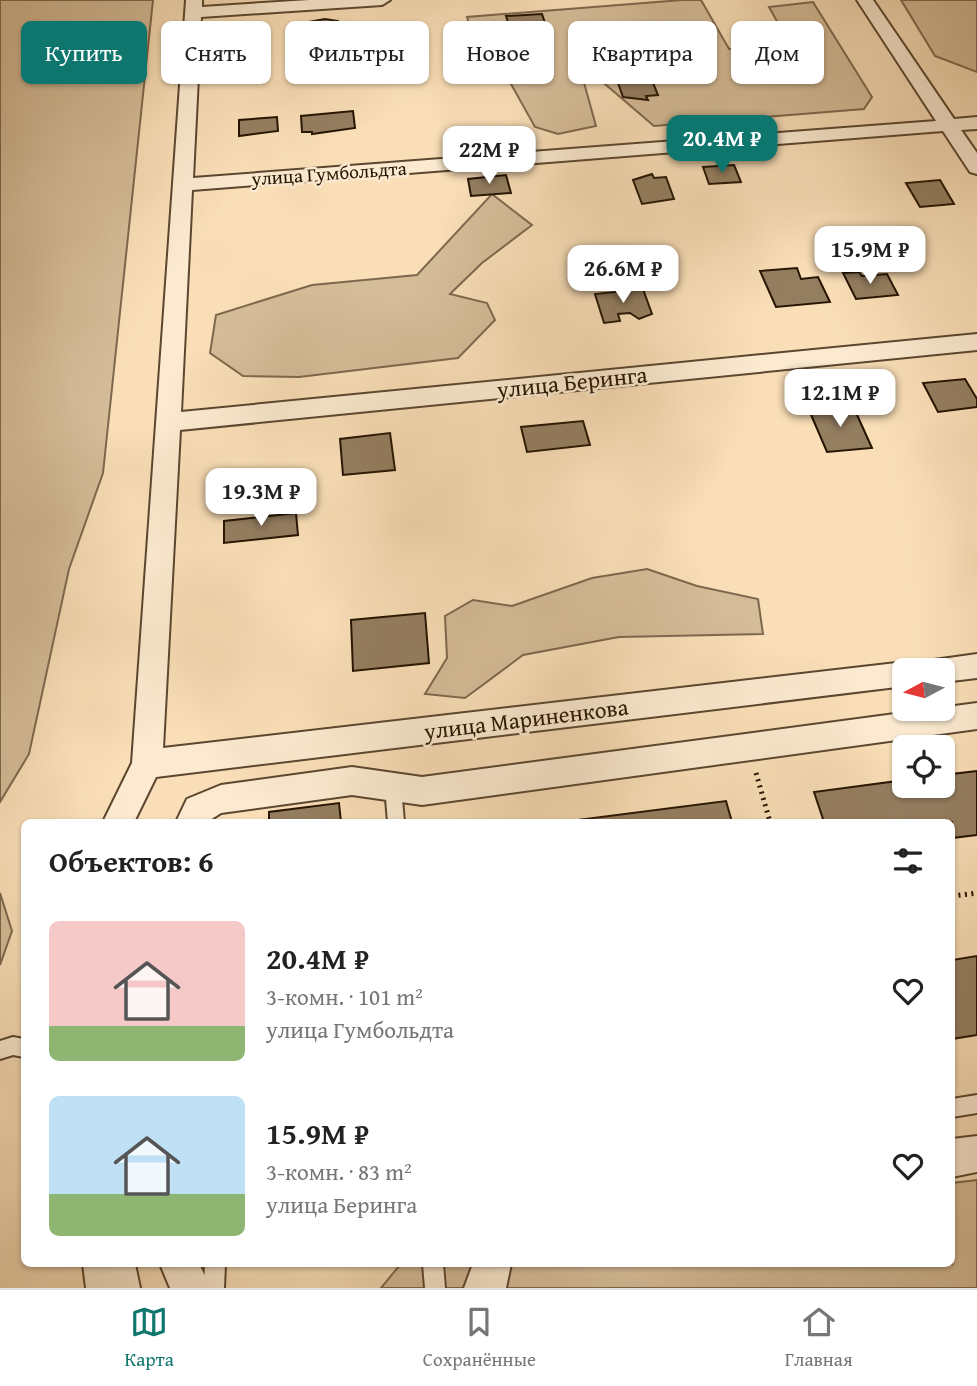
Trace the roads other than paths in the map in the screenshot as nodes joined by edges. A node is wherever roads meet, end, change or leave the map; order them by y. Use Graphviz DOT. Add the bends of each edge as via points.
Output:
graph roads {
  1 [pos="382,0"];
  2 [pos="865,0"];
  3 [pos="194,7"];
  4 [pos="977,123"];
  5 [pos="950,126"];
  6 [pos="977,167"];
  7 [pos="183,184"];
  8 [pos="977,342"];
  9 [pos="168,422"];
  10 [pos="977,666"];
  11 [pos="956,668"];
  12 [pos="892,676"];
  13 [pos="977,716"];
  14 [pos="146,764"];
  15 [pos="393,788"];
  16 [pos="119,819"];
  17 [pos="194,819"];
  18 [pos="396,819"];
  19 [pos="21,1047"];
  20 [pos="0,1050"];
  21 [pos="977,1104"];
  22 [pos="955,1108"];
  23 [pos="977,1154"];
  24 [pos="955,1158"];
  25 [pos="93,1267"];
  26 [pos="116,1267"];
  27 [pos="180,1267"];
  28 [pos="215,1267"];
  29 [pos="433,1267"];
  30 [pos="492,1267"];
  31 [pos="96,1288"];
  32 [pos="120,1288"];
  33 [pos="191,1288"];
  34 [pos="214,1288"];
  35 [pos="435,1288"];
  36 [pos="484,1288"];
  1 -- 3 [label="street"];
  2 -- 5 [label="street"];
  3 -- 7 [label="street"];
  4 -- 5 [label="street, улица Гумбольдта"];
  5 -- 6 [label="street"];
  5 -- 7 [label="street, улица Гумбольдта"];
  7 -- 9 [label="street"];
  8 -- 9 [label="street, улица Беринга"];
  9 -- 14 [label="street"];
  10 -- 11 [label="street"];
  12 -- 14 [label="street, улица Мариненкова"];
  13 -- 15 [label="street" via="422,791"];
  14 -- 16 [label="street"];
  15 -- 17 [label="street" via="352,781 221,799 202,805"];
  15 -- 18 [label="lane"];
  19 -- 20 [label="lane"];
  21 -- 22 [label="lane"];
  23 -- 24 [label="street"];
  25 -- 31 [label="lane"];
  26 -- 32 [label="street"];
  27 -- 33 [label="street"];
  28 -- 34 [label="lane"];
  29 -- 35 [label="lane"];
  30 -- 36 [label="street"];
}
